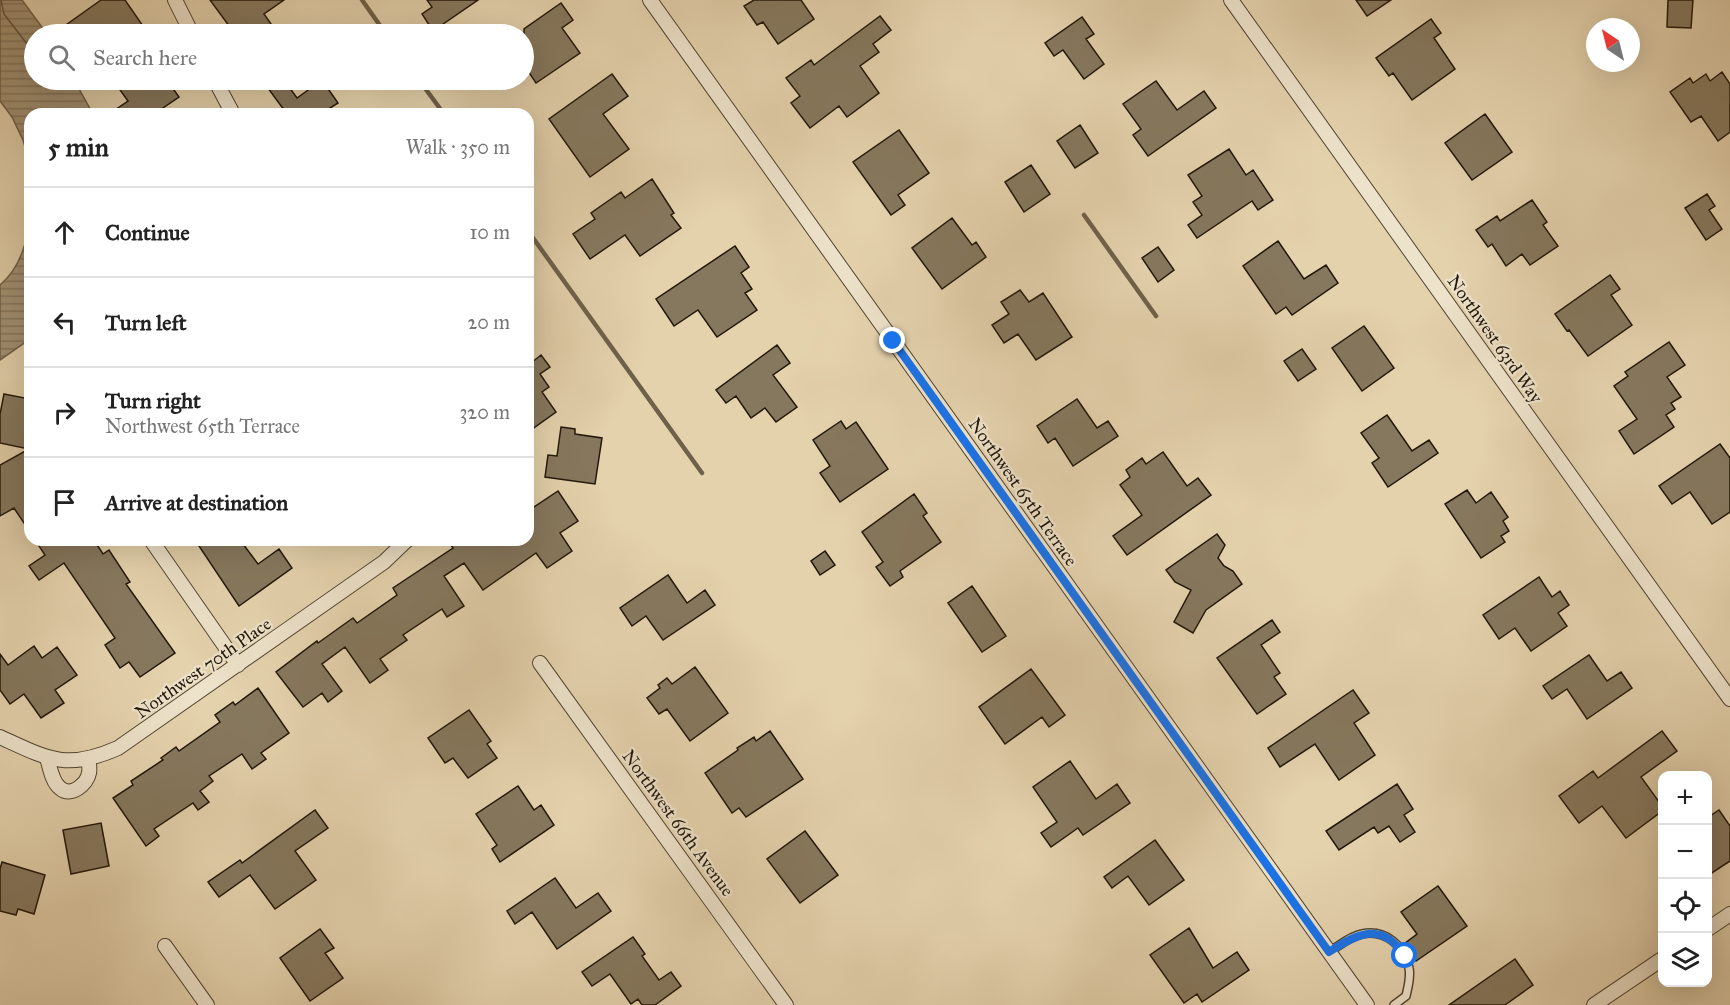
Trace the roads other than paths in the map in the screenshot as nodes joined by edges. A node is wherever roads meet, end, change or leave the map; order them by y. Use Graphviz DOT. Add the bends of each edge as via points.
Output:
graph roads {
  1 [pos="175,0"];
  2 [pos="650,0"];
  3 [pos="1231,0"];
  4 [pos="187,24"];
  5 [pos="220,90"];
  6 [pos="230,108"];
  7 [pos="155,546"];
  8 [pos="400,546"];
  9 [pos="540,663"];
  10 [pos="238,665"];
  11 [pos="1730,699"];
  12 [pos="0,736"];
  13 [pos="47,758"];
  14 [pos="88,758"];
  15 [pos="1730,914"];
  16 [pos="1712,926"];
  17 [pos="165,946"];
  18 [pos="1329,952"];
  19 [pos="1658,962"];
  20 [pos="207,1005"];
  21 [pos="786,1005"];
  22 [pos="1367,1005"];
  23 [pos="1394,1005"];
  24 [pos="1594,1005"];
  1 -- 4 [label="street"];
  2 -- 18 [label="street, Northwest 65th Terrace"];
  3 -- 11 [label="street, Northwest 63rd Way"];
  5 -- 6 [label="street"];
  7 -- 10 [label="street"];
  8 -- 10 [label="street, Northwest 70th Place" via="384,562"];
  9 -- 21 [label="street, Northwest 66th Avenue"];
  10 -- 14 [label="street, Northwest 70th Place" via="118,748"];
  12 -- 13 [label="street, Northwest 70th Place"];
  13 -- 14 [label="street, Northwest 70th Place"];
  13 -- 14 [label="street" via="56,783 67,791 74,791 85,782 89,775"];
  15 -- 16 [label="street"];
  17 -- 20 [label="street"];
  18 -- 22 [label="street, Northwest 65th Terrace"];
  18 -- 23 [label="lane" via="1362,934 1381,934 1396,942 1410,970 1406,996"];
  19 -- 24 [label="street"];
}
